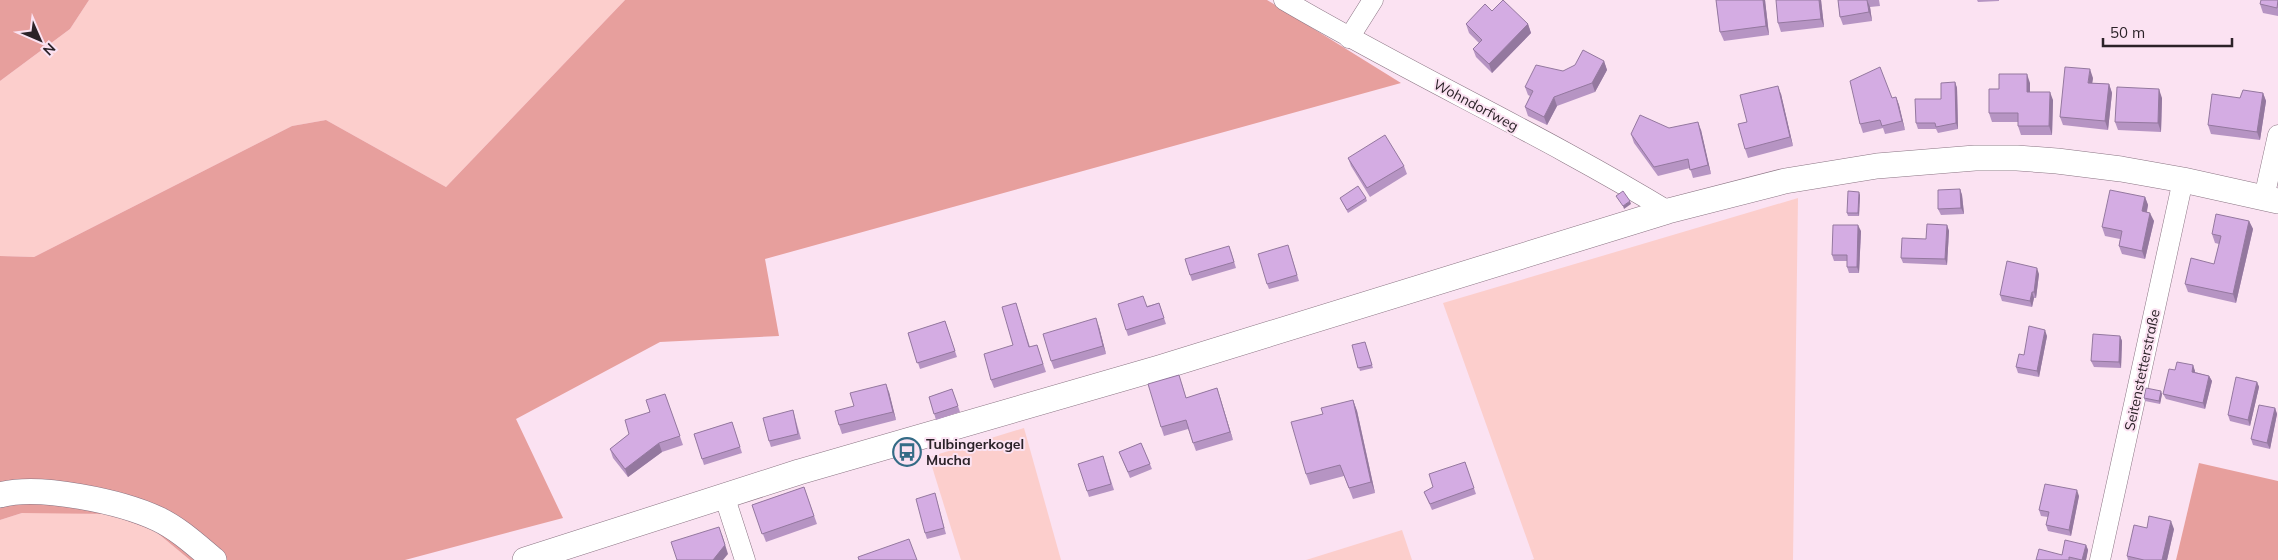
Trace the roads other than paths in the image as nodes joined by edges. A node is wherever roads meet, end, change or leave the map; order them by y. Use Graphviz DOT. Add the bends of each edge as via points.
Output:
graph roads {
  1 [pos="1284,0"];
  2 [pos="1373,0"];
  3 [pos="1349,38"];
  4 [pos="2278,135"];
  5 [pos="2183,180"];
  6 [pos="2271,200"];
  7 [pos="1668,211"];
  8 [pos="0,495"];
  9 [pos="724,496"];
  10 [pos="214,560"];
  11 [pos="525,560"];
  12 [pos="745,560"];
  13 [pos="2100,560"];
  1 -- 3 [label="street, Wohndorfweg"];
  2 -- 3 [label="street"];
  3 -- 7 [label="street, Wohndorfweg" via="1607,173"];
  4 -- 6 [label="street"];
  5 -- 6 [label="street"];
  5 -- 7 [label="street" via="2082,163 1975,158 1878,166 1785,181"];
  5 -- 13 [label="street, Seitenstetterstraße"];
  7 -- 9 [label="street" via="1184,361"];
  8 -- 10 [label="street" via="25,492 75,496 134,509 159,519"];
  9 -- 11 [label="street"];
  9 -- 12 [label="street"];
}
